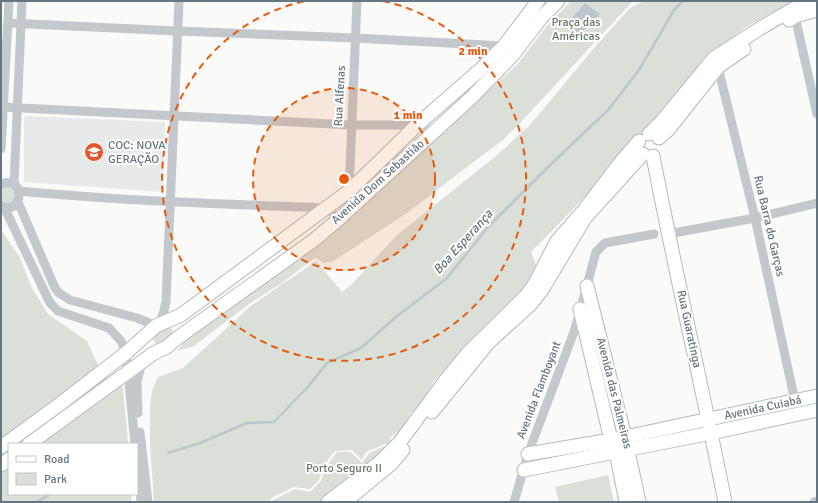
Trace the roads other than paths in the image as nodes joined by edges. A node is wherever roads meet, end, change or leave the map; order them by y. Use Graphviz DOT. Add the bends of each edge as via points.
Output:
graph roads {
  1 [pos="9,1"];
  2 [pos="22,1"];
  3 [pos="179,1"];
  4 [pos="357,1"];
  5 [pos="558,1"];
  6 [pos="812,1"];
  7 [pos="535,2"];
  8 [pos="817,10"];
  9 [pos="794,12"];
  10 [pos="8,23"];
  11 [pos="21,24"];
  12 [pos="178,31"];
  13 [pos="355,38"];
  14 [pos="504,46"];
  15 [pos="716,63"];
  16 [pos="3,107"];
  17 [pos="17,108"];
  18 [pos="817,114"];
  19 [pos="175,116"];
  20 [pos="351,125"];
  21 [pos="417,125"];
  22 [pos="427,137"];
  23 [pos="649,138"];
  24 [pos="1,149"];
  25 [pos="648,155"];
  26 [pos="1,184"];
  27 [pos="17,188"];
  28 [pos="349,192"];
  29 [pos="18,202"];
  30 [pos="170,202"];
  31 [pos="817,203"];
  32 [pos="3,206"];
  33 [pos="327,208"];
  34 [pos="755,218"];
  35 [pos="339,219"];
  36 [pos="654,234"];
  37 [pos="668,234"];
  38 [pos="587,286"];
  39 [pos="580,308"];
  40 [pos="160,324"];
  41 [pos="172,343"];
  42 [pos="128,351"];
  43 [pos="142,362"];
  44 [pos="128,372"];
  45 [pos="817,396"];
  46 [pos="795,401"];
  47 [pos="817,410"];
  48 [pos="709,419"];
  49 [pos="712,433"];
  50 [pos="30,443"];
  51 [pos="135,443"];
  52 [pos="620,444"];
  53 [pos="1,447"];
  54 [pos="528,454"];
  55 [pos="138,470"];
  56 [pos="524,470"];
  57 [pos="141,502"];
  58 [pos="148,502"];
  59 [pos="328,502"];
  60 [pos="345,502"];
  61 [pos="514,502"];
  62 [pos="626,502"];
  63 [pos="639,502"];
  64 [pos="725,502"];
  1 -- 10 [label="street"];
  2 -- 11 [label="street"];
  3 -- 12 [label="street"];
  4 -- 13 [label="street, Rua Alfenas"];
  5 -- 22 [label="street, Avenida Dom Sebastião" via="542,17 512,56 473,96"];
  6 -- 9 [label="street"];
  7 -- 14 [label="street, Avenida Dom Sebastião"];
  8 -- 9 [label="street"];
  9 -- 15 [label="street" via="767,33"];
  9 -- 18 [label="street"];
  10 -- 11 [label="street"];
  10 -- 16 [label="street"];
  11 -- 12 [label="street"];
  11 -- 17 [label="street"];
  12 -- 13 [label="street"];
  12 -- 19 [label="street"];
  13 -- 14 [label="street"];
  13 -- 20 [label="street, Rua Alfenas"];
  14 -- 21 [label="street, Avenida Dom Sebastião"];
  15 -- 23 [label="street"];
  15 -- 34 [label="street, Rua Barra do Garças"];
  16 -- 17 [label="street"];
  16 -- 24 [label="street"];
  17 -- 19 [label="street"];
  17 -- 27 [label="street"];
  19 -- 20 [label="street"];
  19 -- 30 [label="street"];
  20 -- 21 [label="street"];
  20 -- 28 [label="street, Rua Alfenas"];
  21 -- 22 [label="street" via="422,126"];
  21 -- 28 [label="street, Avenida Dom Sebastião"];
  22 -- 35 [label="street, Avenida Dom Sebastião"];
  23 -- 25 [label="street, Rua Guaratinga" via="639,148"];
  23 -- 25 [label="street" via="661,142 660,151"];
  23 -- 59 [label="street" via="620,163 557,241 526,296 468,353 444,381 400,442 378,463"];
  25 -- 37 [label="street, Rua Guaratinga"];
  25 -- 60 [label="street" via="586,218 542,290 530,305 489,342 392,464"];
  26 -- 27 [label="street" via="6,182"];
  27 -- 29 [label="street" via="20,195"];
  27 -- 30 [label="street" via="71,196"];
  28 -- 33 [label="street, Avenida Dom Sebastião"];
  29 -- 32 [label="street" via="12,206"];
  29 -- 40 [label="street" via="59,293 70,300"];
  30 -- 33 [label="street"];
  30 -- 40 [label="street" via="166,301"];
  31 -- 34 [label="street"];
  32 -- 42 [label="street" via="50,303 58,310 109,328"];
  33 -- 35 [label="street"];
  33 -- 40 [label="street, Avenida Dom Sebastião" via="181,315"];
  34 -- 37 [label="street"];
  34 -- 46 [label="street, Rua Barra do Garças"];
  35 -- 41 [label="street, Avenida Dom Sebastião"];
  36 -- 38 [label="street, Avenida Flamboyant" via="605,243 596,252"];
  37 -- 48 [label="street, Rua Guaratinga"];
  38 -- 39 [label="street, Avenida Flamboyant"];
  38 -- 52 [label="street, Avenida das Palmeiras"];
  39 -- 52 [label="street, Avenida das Palmeiras"];
  39 -- 54 [label="street, Avenida Flamboyant" via="575,329"];
  40 -- 41 [label="street"];
  40 -- 42 [label="street, Avenida Dom Sebastião"];
  41 -- 43 [label="street, Avenida Dom Sebastião"];
  42 -- 44 [label="street"];
  42 -- 53 [label="street, Avenida Dom Sebastião"];
  43 -- 44 [label="street"];
  43 -- 58 [label="street" via="137,382 137,397"];
  44 -- 50 [label="street"];
  44 -- 51 [label="street"];
  45 -- 46 [label="street, Avenida Cuiabá"];
  46 -- 48 [label="street, Avenida Cuiabá"];
  47 -- 49 [label="street, Avenida Cuiabá"];
  48 -- 49 [label="street, Rua Guaratinga"];
  48 -- 52 [label="street, Avenida Cuiabá"];
  49 -- 52 [label="street, Avenida Cuiabá"];
  49 -- 64 [label="street, Rua Guaratinga"];
  52 -- 54 [label="street"];
  52 -- 56 [label="street"];
  52 -- 62 [label="street, Avenida das Palmeiras"];
  52 -- 63 [label="street, Avenida das Palmeiras"];
  54 -- 56 [label="street, Avenida Flamboyant"];
  55 -- 57 [label="street"];
  56 -- 61 [label="street, Avenida Flamboyant"];
}
